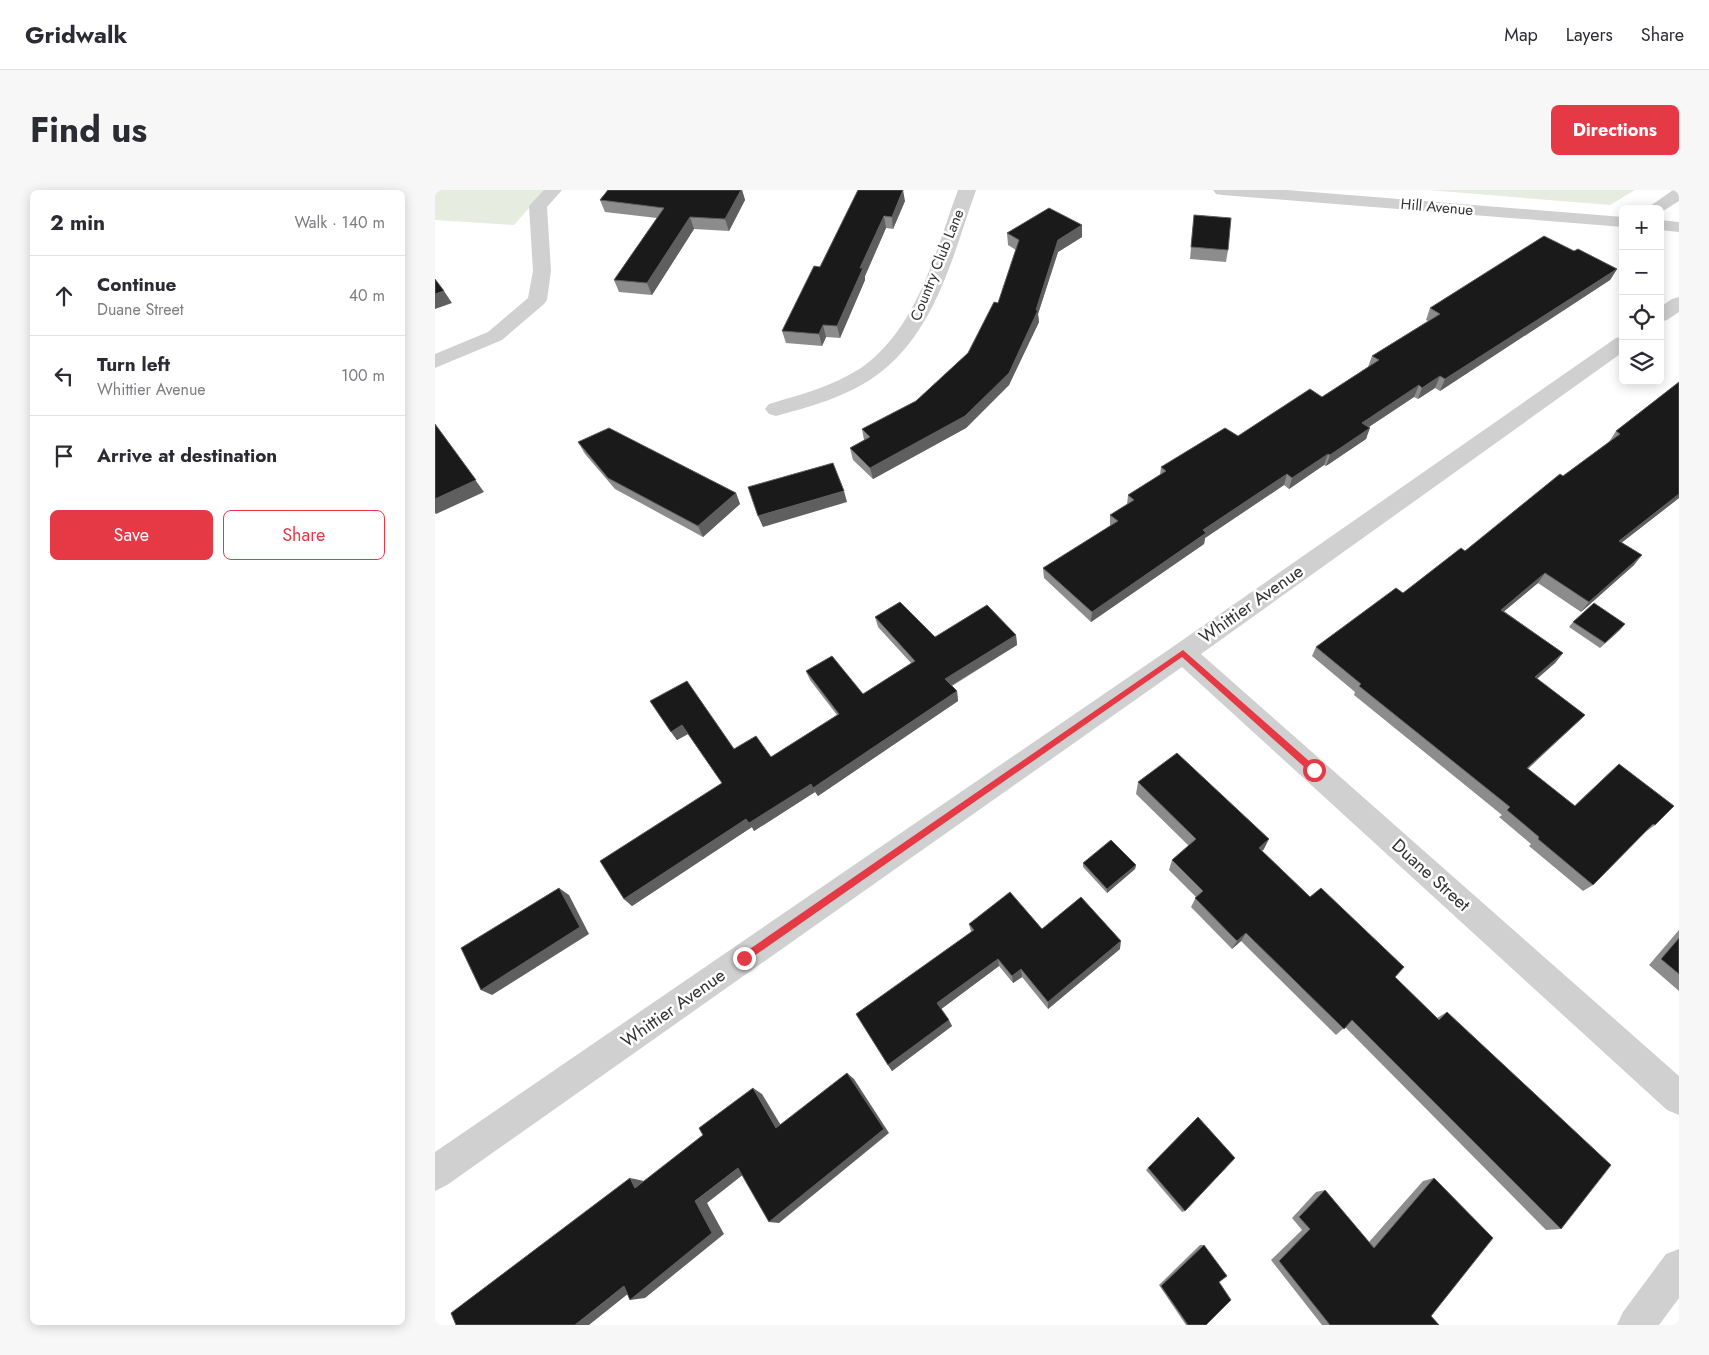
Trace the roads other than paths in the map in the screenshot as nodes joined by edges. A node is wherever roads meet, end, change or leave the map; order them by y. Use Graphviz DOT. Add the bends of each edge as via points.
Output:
graph roads {
  1 [pos="553,190"];
  2 [pos="967,190"];
  3 [pos="1221,190"];
  4 [pos="1679,194"];
  5 [pos="1661,205"];
  6 [pos="1619,222"];
  7 [pos="1664,225"];
  8 [pos="1679,227"];
  9 [pos="1679,303"];
  10 [pos="1664,313"];
  11 [pos="1619,345"];
  12 [pos="435,362"];
  13 [pos="776,409"];
  14 [pos="1183,653"];
  15 [pos="1679,1098"];
  16 [pos="435,1173"];
  17 [pos="1679,1267"];
  18 [pos="1636,1325"];
  1 -- 12 [label="street" via="538,206 542,271 537,300 495,336"];
  2 -- 13 [label="street, Country Club Lane" via="925,302 908,334 869,372 812,398"];
  3 -- 6 [label="street, Hill Avenue"];
  4 -- 5 [label="street"];
  7 -- 8 [label="street"];
  9 -- 10 [label="street"];
  11 -- 14 [label="street, Whittier Avenue"];
  14 -- 15 [label="street, Duane Street"];
  14 -- 16 [label="street, Whittier Avenue"];
  17 -- 18 [label="street"];
}
